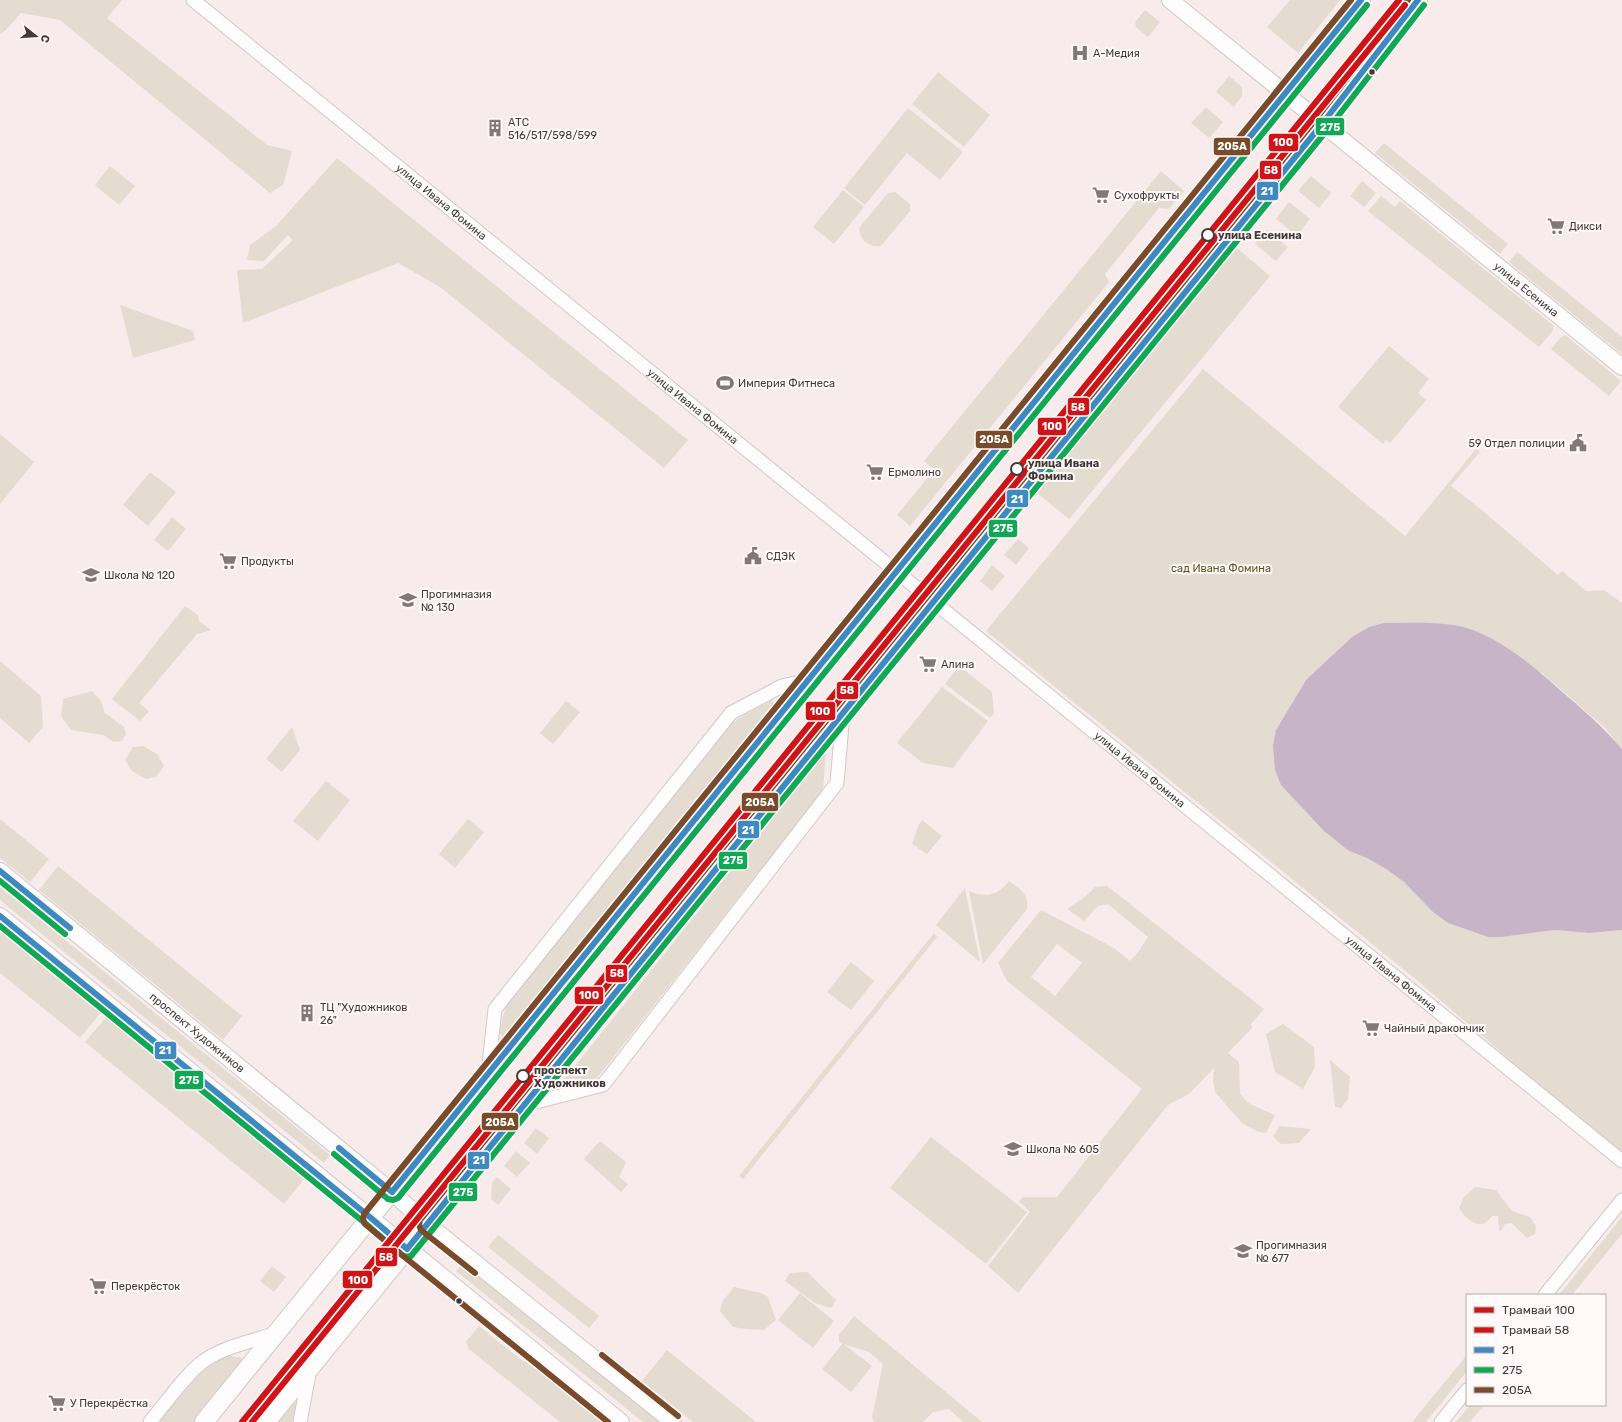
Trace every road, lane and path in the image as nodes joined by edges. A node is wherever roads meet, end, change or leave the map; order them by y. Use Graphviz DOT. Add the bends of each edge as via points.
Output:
graph roads {
  1 [pos="192,0"];
  2 [pos="1170,0"];
  3 [pos="1361,0"];
  4 [pos="1419,1"];
  5 [pos="1284,93"];
  6 [pos="1322,124"];
  7 [pos="1622,367"];
  8 [pos="896,571"];
  9 [pos="933,602"];
  10 [pos="808,680"];
  11 [pos="843,713"];
  12 [pos="0,871"];
  13 [pos="0,916"];
  14 [pos="488,1074"];
  15 [pos="524,1105"];
  16 [pos="1622,1161"];
  17 [pos="392,1192"];
  18 [pos="1622,1200"];
  19 [pos="371,1218"];
  20 [pos="427,1224"];
  21 [pos="407,1249"];
  22 [pos="1546,1294"];
  23 [pos="277,1333"];
  24 [pos="311,1367"];
  25 [pos="1466,1391"];
  26 [pos="150,1422"];
  27 [pos="204,1422"];
  28 [pos="266,1422"];
  29 [pos="300,1422"];
  30 [pos="621,1422"];
  31 [pos="673,1422"];
  32 [pos="1441,1422"];
  1 -- 8 [label="street, улица Ивана Фомина"];
  2 -- 5 [label="street, улица Есенина"];
  3 -- 5 [label="main road"];
  4 -- 6 [label="main road"];
  5 -- 6 [label="street, улица Есенина"];
  5 -- 8 [label="main road"];
  6 -- 7 [label="street, улица Есенина"];
  6 -- 9 [label="main road"];
  8 -- 9 [label="street, улица Ивана Фомина"];
  8 -- 10 [label="main road"];
  9 -- 11 [label="main road"];
  9 -- 16 [label="street, улица Ивана Фомина"];
  10 -- 14 [label="main road"];
  10 -- 14 [label="street" via="782,686 731,713 495,1009"];
  11 -- 15 [label="main road"];
  11 -- 15 [label="street" via="837,783 603,1085"];
  12 -- 17 [label="street, проспект Художников"];
  13 -- 19 [label="street"];
  14 -- 17 [label="main road"];
  15 -- 20 [label="main road"];
  17 -- 19 [label="main road"];
  17 -- 20 [label="street, проспект Художников"];
  18 -- 22 [label="street"];
  19 -- 21 [label="street"];
  19 -- 23 [label="main road"];
  20 -- 21 [label="main road"];
  20 -- 31 [label="street, проспект Художников"];
  21 -- 24 [label="main road"];
  21 -- 30 [label="street"];
  23 -- 26 [label="street" via="204,1360 194,1368"];
  23 -- 27 [label="main road"];
  24 -- 28 [label="main road"];
  24 -- 29 [label="street"];
  25 -- 32 [label="street"];
}
